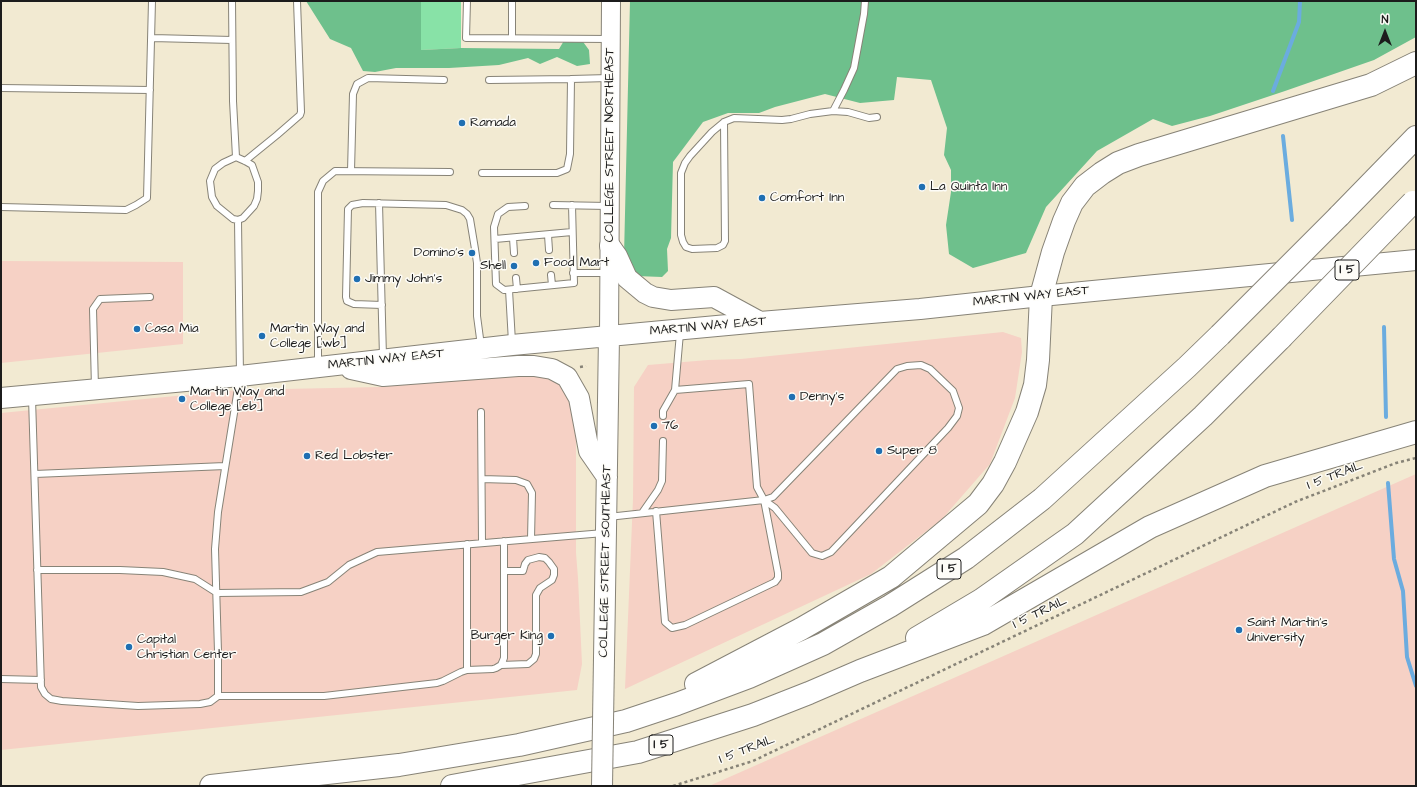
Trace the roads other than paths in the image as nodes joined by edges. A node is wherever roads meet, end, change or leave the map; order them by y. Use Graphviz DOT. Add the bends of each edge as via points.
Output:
graph roads {
  1 [pos="152,1"];
  2 [pos="232,1"];
  3 [pos="297,1"];
  4 [pos="467,1"];
  5 [pos="512,1"];
  6 [pos="611,1"];
  7 [pos="864,1"];
  8 [pos="152,38"];
  9 [pos="512,38"];
  10 [pos="611,39"];
  11 [pos="232,40"];
  12 [pos="1416,63"];
  13 [pos="610,78"];
  14 [pos="570,79"];
  15 [pos="444,80"];
  16 [pos="489,80"];
  17 [pos="1,88"];
  18 [pos="150,90"];
  19 [pos="833,111"];
  20 [pos="877,117"];
  21 [pos="724,122"];
  22 [pos="1416,137"];
  23 [pos="236,157"];
  24 [pos="245,161"];
  25 [pos="351,171"];
  26 [pos="450,172"];
  27 [pos="482,173"];
  28 [pos="1414,200"];
  29 [pos="379,203"];
  30 [pos="553,205"];
  31 [pos="572,205"];
  32 [pos="525,206"];
  33 [pos="610,206"];
  34 [pos="1,207"];
  35 [pos="238,220"];
  36 [pos="572,232"];
  37 [pos="548,235"];
  38 [pos="513,238"];
  39 [pos="495,240"];
  40 [pos="610,246"];
  41 [pos="549,250"];
  42 [pos="514,253"];
  43 [pos="1416,260"];
  44 [pos="574,273"];
  45 [pos="609,273"];
  46 [pos="551,275"];
  47 [pos="516,278"];
  48 [pos="552,285"];
  49 [pos="517,289"];
  50 [pos="509,290"];
  51 [pos="1041,296"];
  52 [pos="150,297"];
  53 [pos="382,305"];
  54 [pos="760,322"];
  55 [pos="680,330"];
  56 [pos="609,336"];
  57 [pos="512,345"];
  58 [pos="481,350"];
  59 [pos="383,360"];
  60 [pos="326,367"];
  61 [pos="240,376"];
  62 [pos="95,389"];
  63 [pos="675,390"];
  64 [pos="32,395"];
  65 [pos="1,398"];
  66 [pos="481,412"];
  67 [pos="663,416"];
  68 [pos="1416,432"];
  69 [pos="663,442"];
  70 [pos="225,466"];
  71 [pos="35,474"];
  72 [pos="607,477"];
  73 [pos="482,479"];
  74 [pos="764,500"];
  75 [pos="656,512"];
  76 [pos="642,513"];
  77 [pos="606,525"];
  78 [pos="531,539"];
  79 [pos="504,541"];
  80 [pos="482,543"];
  81 [pos="467,544"];
  82 [pos="38,570"];
  83 [pos="504,571"];
  84 [pos="217,593"];
  85 [pos="501,664"];
  86 [pos="467,670"];
  87 [pos="860,671"];
  88 [pos="1,679"];
  89 [pos="41,680"];
  90 [pos="218,696"];
  91 [pos="626,721"];
  92 [pos="212,786"];
  93 [pos="452,786"];
  94 [pos="602,786"];
  1 -- 8 [label="lane"];
  2 -- 11 [label="lane"];
  3 -- 24 [label="lane" via="301,112"];
  4 -- 9 [label="lane" via="466,38"];
  5 -- 9 [label="lane"];
  6 -- 10 [label="street, COLLEGE STREET NORTHEAST"];
  7 -- 19 [label="lane" via="854,68"];
  8 -- 11 [label="lane"];
  8 -- 18 [label="lane"];
  9 -- 10 [label="lane"];
  10 -- 13 [label="street, COLLEGE STREET NORTHEAST"];
  11 -- 23 [label="lane"];
  12 -- 51 [label="highway" via="1371,85 1118,163 1085,186 1072,203 1053,252"];
  13 -- 14 [label="lane"];
  13 -- 33 [label="street, COLLEGE STREET NORTHEAST"];
  14 -- 16 [label="lane"];
  14 -- 27 [label="lane" via="570,154 567,169 557,173"];
  15 -- 25 [label="lane" via="368,78 357,84 353,94"];
  17 -- 18 [label="lane"];
  18 -- 34 [label="lane" via="147,198 126,210"];
  19 -- 20 [label="lane" via="869,118"];
  19 -- 21 [label="lane" via="791,120 734,118"];
  21 -- 21 [label="lane" via="690,156 681,173 681,235 686,247 692,249 717,248 726,241"];
  22 -- 91 [label="highway, I 5, bridge" via="1188,367 1042,499 966,558 823,644 749,677"];
  23 -- 24 [label="lane"];
  23 -- 35 [label="lane" via="215,169 210,181 212,197 217,206"];
  24 -- 35 [label="lane" via="252,165 256,173 258,195 254,206"];
  25 -- 26 [label="lane"];
  25 -- 60 [label="lane" via="335,171 323,181 318,192"];
  28 -- 87 [label="highway, I 5, bridge" via="1203,416 1075,534 981,600"];
  29 -- 53 [label="lane"];
  29 -- 53 [label="lane" via="356,203 348,209 346,298 354,304"];
  29 -- 58 [label="lane" via="446,205 467,214 477,263 477,316"];
  30 -- 31 [label="lane"];
  31 -- 33 [label="lane"];
  31 -- 36 [label="lane"];
  32 -- 39 [label="lane" via="508,207 498,214 494,227"];
  33 -- 40 [label="street, COLLEGE STREET NORTHEAST"];
  35 -- 61 [label="lane"];
  36 -- 37 [label="lane"];
  36 -- 44 [label="lane"];
  37 -- 38 [label="lane"];
  37 -- 41 [label="lane"];
  38 -- 39 [label="lane"];
  38 -- 42 [label="lane"];
  39 -- 50 [label="lane" via="496,284 504,290"];
  40 -- 45 [label="street, COLLEGE STREET NORTHEAST"];
  40 -- 54 [label="main road" via="627,278 653,298 671,300 714,297"];
  43 -- 51 [label="main road, MARTIN WAY EAST"];
  44 -- 45 [label="lane"];
  44 -- 48 [label="lane" via="574,283"];
  45 -- 56 [label="street, COLLEGE STREET NORTHEAST"];
  46 -- 48 [label="lane"];
  47 -- 49 [label="lane"];
  48 -- 49 [label="lane"];
  49 -- 50 [label="lane"];
  50 -- 57 [label="lane"];
  51 -- 54 [label="main road, MARTIN WAY EAST"];
  51 -- 91 [label="highway" via="1035,385 1027,412 1006,462 978,504 891,577 801,629"];
  52 -- 62 [label="lane" via="100,299 93,309"];
  53 -- 59 [label="lane"];
  54 -- 55 [label="main road, MARTIN WAY EAST"];
  55 -- 56 [label="main road, MARTIN WAY EAST"];
  55 -- 63 [label="lane"];
  56 -- 57 [label="main road, MARTIN WAY EAST"];
  56 -- 72 [label="main road, COLLEGE STREET SOUTHEAST"];
  57 -- 58 [label="main road, MARTIN WAY EAST"];
  58 -- 59 [label="main road, MARTIN WAY EAST"];
  59 -- 60 [label="main road, MARTIN WAY EAST"];
  60 -- 61 [label="main road, MARTIN WAY EAST"];
  60 -- 72 [label="main road" via="383,376 518,366 552,369 567,377 579,398 589,450"];
  61 -- 62 [label="main road, MARTIN WAY EAST"];
  61 -- 70 [label="lane"];
  62 -- 64 [label="main road, MARTIN WAY EAST"];
  63 -- 67 [label="lane" via="663,411"];
  63 -- 74 [label="lane" via="748,384 757,486"];
  64 -- 65 [label="main road, MARTIN WAY EAST"];
  64 -- 71 [label="lane"];
  66 -- 73 [label="lane"];
  68 -- 87 [label="highway" via="1265,476 1150,527 983,624"];
  69 -- 76 [label="lane" via="662,481"];
  70 -- 71 [label="lane"];
  70 -- 84 [label="lane" via="215,549"];
  71 -- 82 [label="lane"];
  72 -- 77 [label="main road, COLLEGE STREET SOUTHEAST"];
  73 -- 78 [label="lane" via="516,480 527,484 532,493"];
  73 -- 80 [label="lane"];
  74 -- 74 [label="lane" via="773,497 897,370 921,365 953,391 959,408 948,428 831,552 822,556 812,553 774,508"];
  74 -- 75 [label="lane"];
  74 -- 75 [label="lane" via="778,578 775,582 685,625 672,628 665,622"];
  75 -- 76 [label="lane"];
  76 -- 77 [label="lane"];
  77 -- 78 [label="lane"];
  77 -- 94 [label="main road, COLLEGE STREET SOUTHEAST, bridge"];
  78 -- 79 [label="lane"];
  79 -- 80 [label="lane"];
  79 -- 83 [label="lane"];
  80 -- 81 [label="lane"];
  81 -- 84 [label="lane" via="377,552 349,565 328,582 301,592"];
  81 -- 86 [label="lane"];
  82 -- 84 [label="lane" via="163,572 195,579"];
  82 -- 89 [label="lane"];
  83 -- 85 [label="lane" via="504,658"];
  83 -- 85 [label="lane" via="523,571 528,560 539,557 550,562 554,575 536,595 534,659 528,664"];
  84 -- 90 [label="lane"];
  85 -- 86 [label="lane" via="493,669"];
  86 -- 90 [label="lane" via="437,683 324,696"];
  87 -- 93 [label="highway, I 5" via="752,716 638,752"];
  88 -- 89 [label="lane"];
  89 -- 90 [label="lane" via="45,694 51,699 62,701 138,706 210,702"];
  91 -- 92 [label="highway, I 5" via="519,745 399,765"];
}
